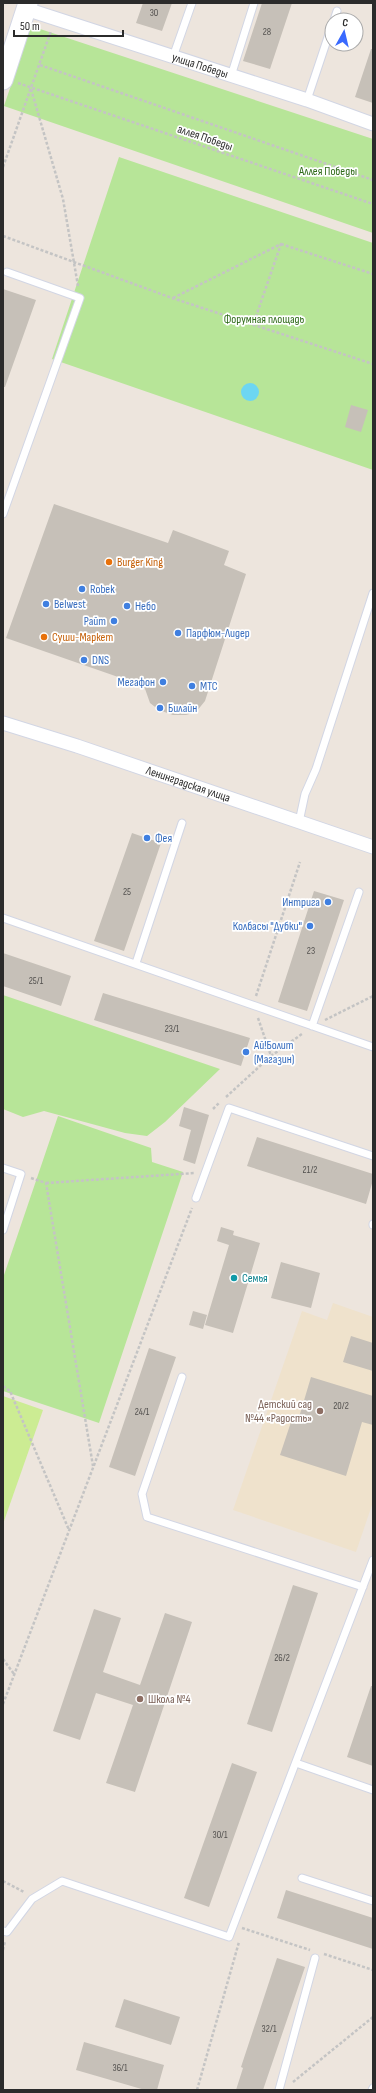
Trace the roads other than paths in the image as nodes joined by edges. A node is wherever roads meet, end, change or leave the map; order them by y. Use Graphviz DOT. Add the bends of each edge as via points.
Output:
graph roads {
  1 [pos="192,3"];
  2 [pos="254,3"];
  3 [pos="27,6"];
  4 [pos="324,49"];
  5 [pos="173,57"];
  6 [pos="231,76"];
  7 [pos="3,80"];
  8 [pos="307,100"];
  9 [pos="373,124"];
  10 [pos="7,272"];
  11 [pos="3,514"];
  12 [pos="373,593"];
  13 [pos="3,723"];
  14 [pos="299,822"];
  15 [pos="182,823"];
  16 [pos="373,847"];
  17 [pos="359,892"];
  18 [pos="3,918"];
  19 [pos="136,963"];
  20 [pos="312,1026"];
  21 [pos="373,1047"];
  22 [pos="373,1156"];
  23 [pos="3,1168"];
  24 [pos="196,1198"];
  25 [pos="3,1230"];
  26 [pos="182,1377"];
  27 [pos="373,1560"];
  28 [pos="363,1587"];
  29 [pos="296,1763"];
  30 [pos="373,1790"];
  31 [pos="302,1878"];
  32 [pos="373,1901"];
  33 [pos="3,1931"];
  34 [pos="315,1955"];
  35 [pos="279,2090"];
  1 -- 5 [label="lane"];
  2 -- 6 [label="lane"];
  3 -- 5 [label="street, улица Победы"];
  3 -- 7 [label="street"];
  4 -- 8 [label="lane"];
  5 -- 6 [label="street, улица Победы"];
  6 -- 8 [label="street, улица Победы"];
  8 -- 9 [label="street, улица Победы"];
  10 -- 11 [label="lane" via="80,298"];
  12 -- 14 [label="lane" via="316,769 304,794"];
  13 -- 14 [label="street, Ленинградская улица"];
  14 -- 16 [label="street, Ленинградская улица"];
  15 -- 19 [label="lane"];
  17 -- 20 [label="lane"];
  18 -- 19 [label="lane"];
  19 -- 20 [label="lane"];
  20 -- 21 [label="lane"];
  22 -- 24 [label="lane" via="229,1108"];
  23 -- 25 [label="lane" via="21,1174"];
  26 -- 28 [label="lane" via="142,1494 147,1517"];
  27 -- 28 [label="lane"];
  28 -- 29 [label="lane"];
  29 -- 30 [label="lane"];
  29 -- 33 [label="lane" via="229,1936 62,1881 32,1900 7,1932"];
  31 -- 32 [label="lane"];
  34 -- 35 [label="lane"];
}
